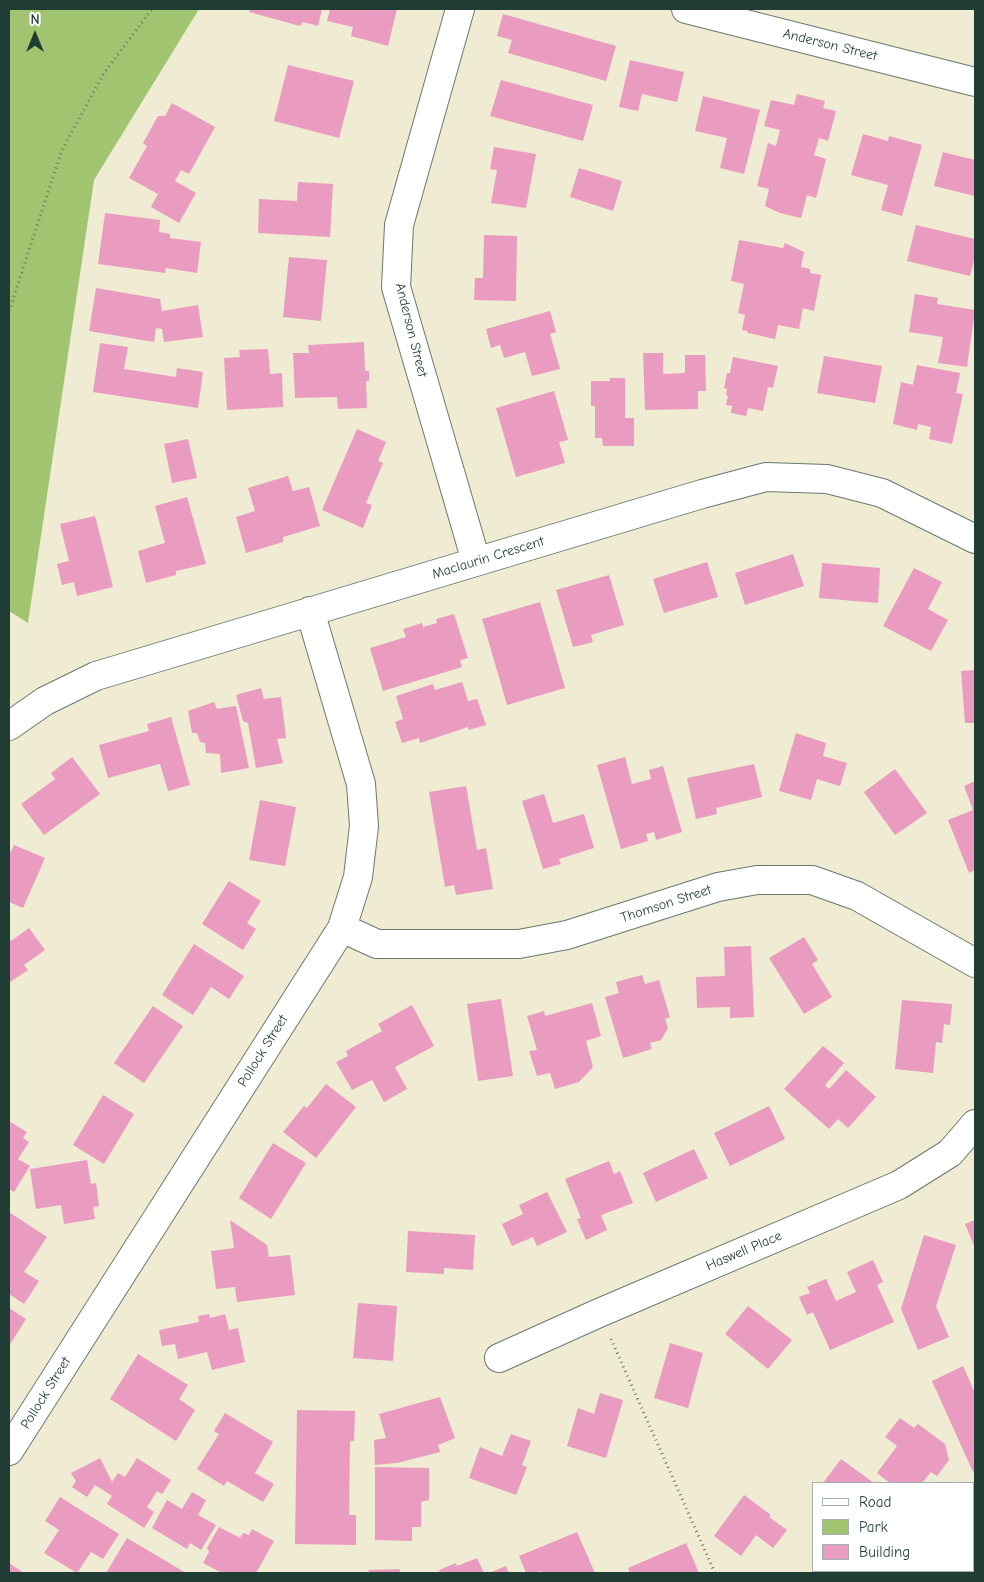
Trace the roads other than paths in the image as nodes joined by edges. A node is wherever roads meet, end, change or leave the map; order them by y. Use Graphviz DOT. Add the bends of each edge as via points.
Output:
graph roads {
  1 [pos="460,9"];
  2 [pos="686,9"];
  3 [pos="975,82"];
  4 [pos="975,538"];
  5 [pos="476,561"];
  6 [pos="310,611"];
  7 [pos="12,719"];
  8 [pos="342,928"];
  9 [pos="975,962"];
  10 [pos="975,1124"];
  11 [pos="500,1358"];
  12 [pos="9,1451"];
  1 -- 5 [label="street, Anderson Street" via="399,225 396,287"];
  2 -- 3 [label="street, Anderson Street"];
  4 -- 5 [label="street, Maclaurin Crescent" via="882,493 827,479 766,477"];
  5 -- 6 [label="street, Maclaurin Crescent"];
  6 -- 7 [label="street, Maclaurin Crescent" via="96,676"];
  6 -- 8 [label="street, Pollock Street" via="361,784 364,826 358,877"];
  8 -- 9 [label="street, Thomson Street" via="377,944 519,944 567,935 718,887 757,880 812,880 857,896"];
  8 -- 12 [label="street, Pollock Street"];
  10 -- 11 [label="street, Haswell Place" via="950,1153 899,1185"];
}
